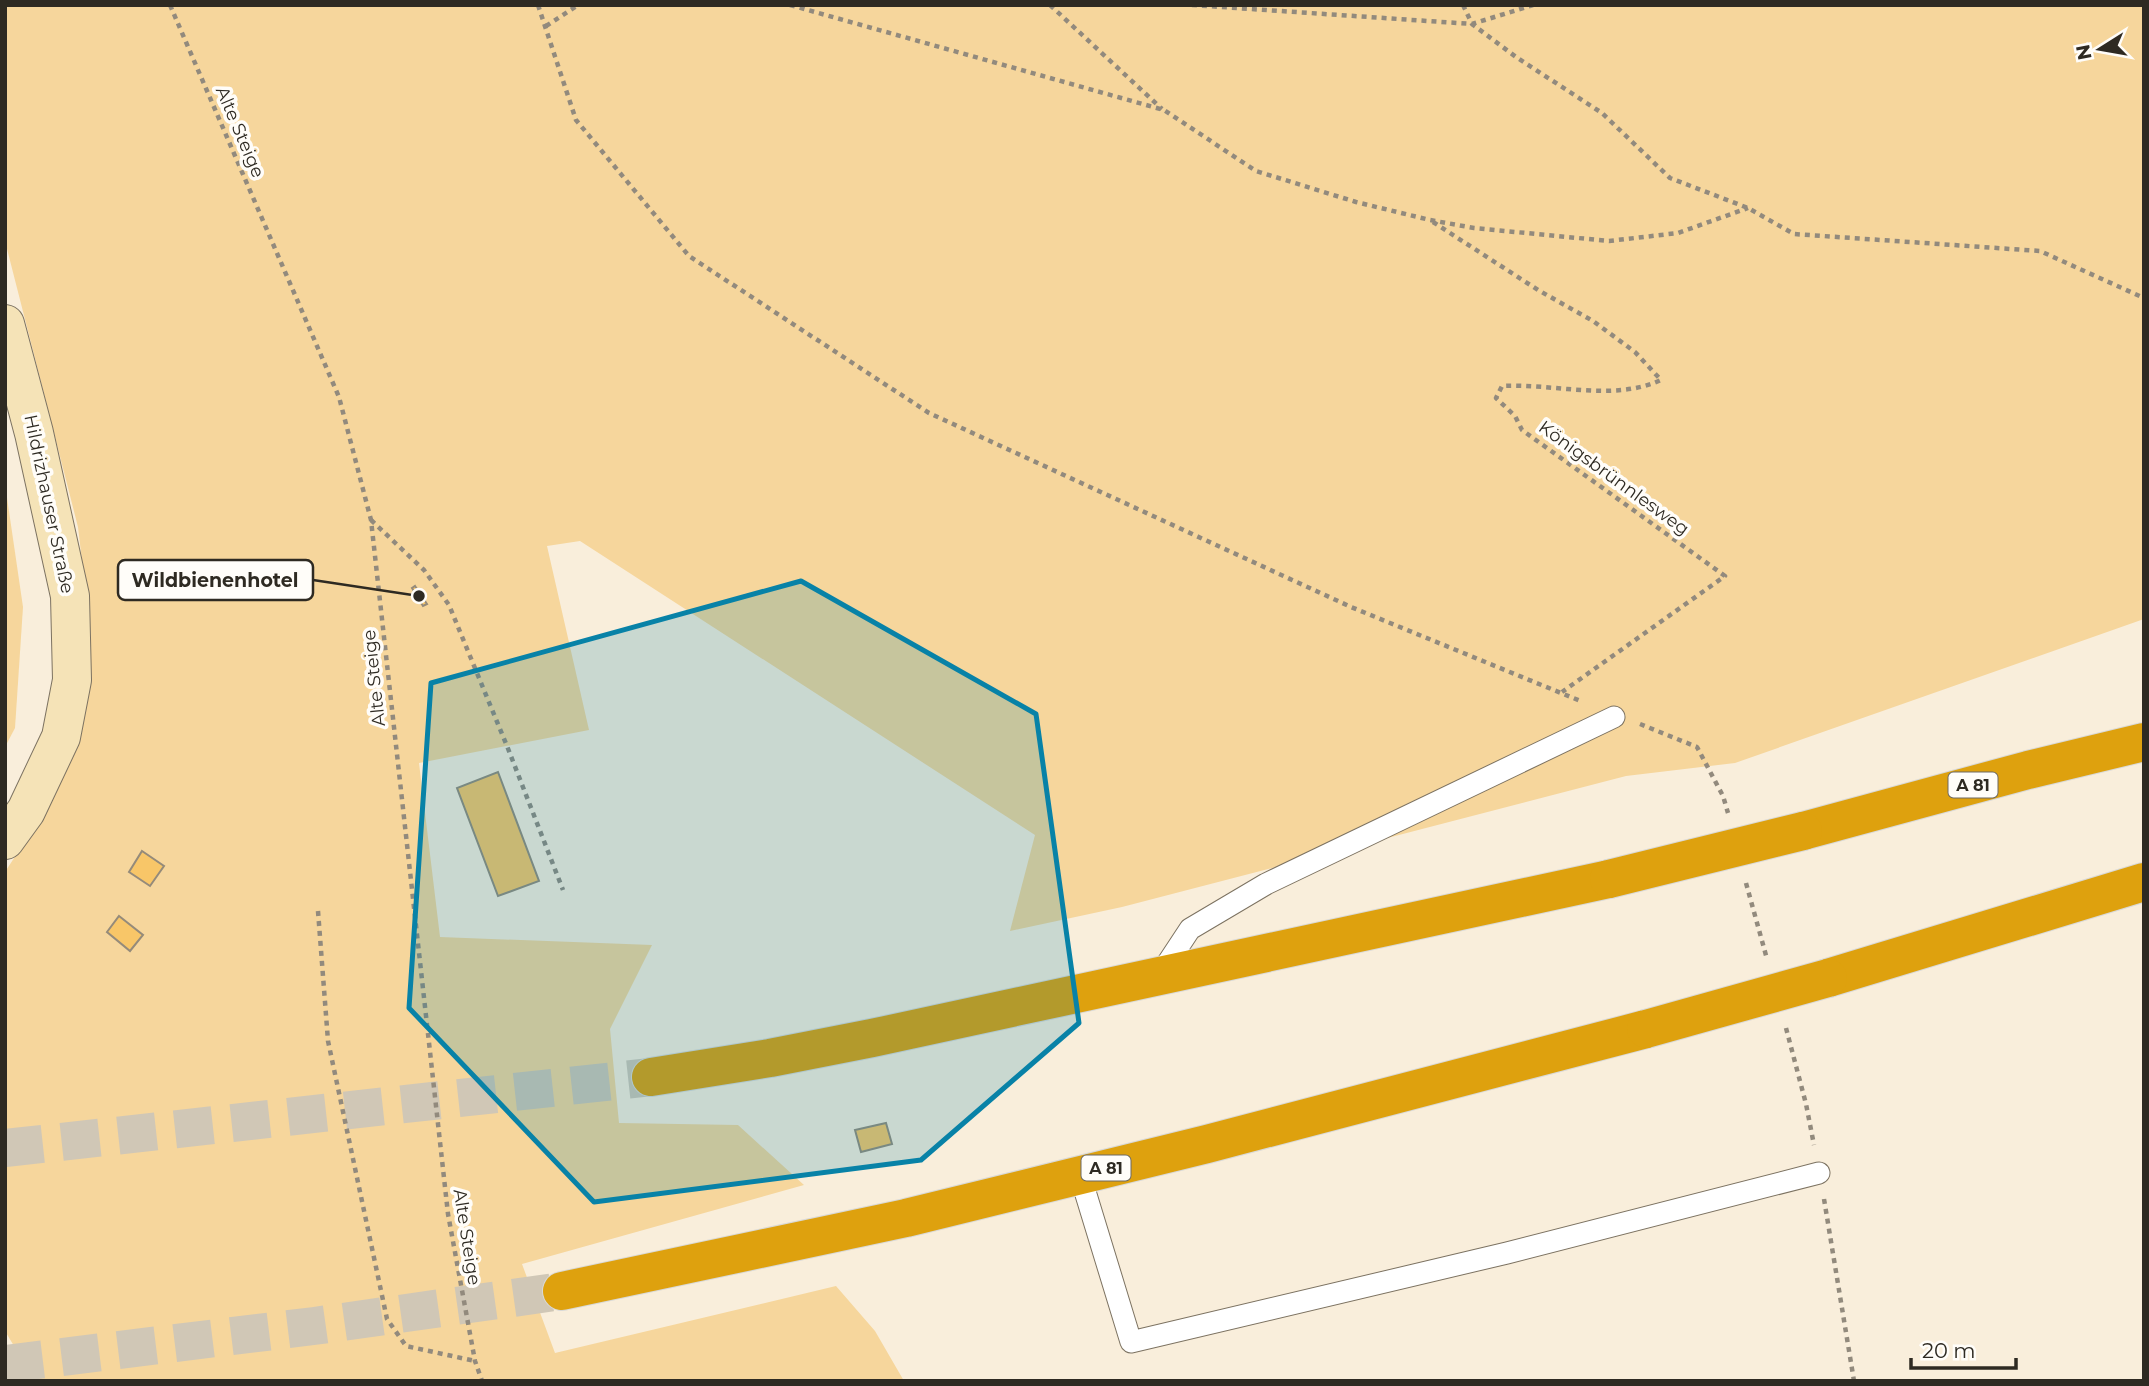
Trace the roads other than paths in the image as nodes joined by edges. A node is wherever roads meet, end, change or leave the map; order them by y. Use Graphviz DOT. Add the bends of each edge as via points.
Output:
graph roads {
  1 [pos="5,324"];
  2 [pos="1614,717"];
  3 [pos="2144,742"];
  4 [pos="5,840"];
  5 [pos="2144,881"];
  6 [pos="1159,976"];
  7 [pos="651,1077"];
  8 [pos="1819,1173"];
  9 [pos="1080,1175"];
  10 [pos="562,1291"];
  1 -- 4 [label="main road, Hildrizhauser Straße" via="70,596 72,680 61,737 26,811"];
  2 -- 6 [label="lane" via="1266,884 1190,929"];
  3 -- 6 [label="highway, A 81, bridge" via="1609,878"];
  5 -- 9 [label="highway, A 81, bridge" via="1646,1030"];
  6 -- 7 [label="highway, A 81" via="872,1038"];
  8 -- 9 [label="lane" via="1130,1342"];
  9 -- 10 [label="highway, A 81" via="906,1218"];
}
